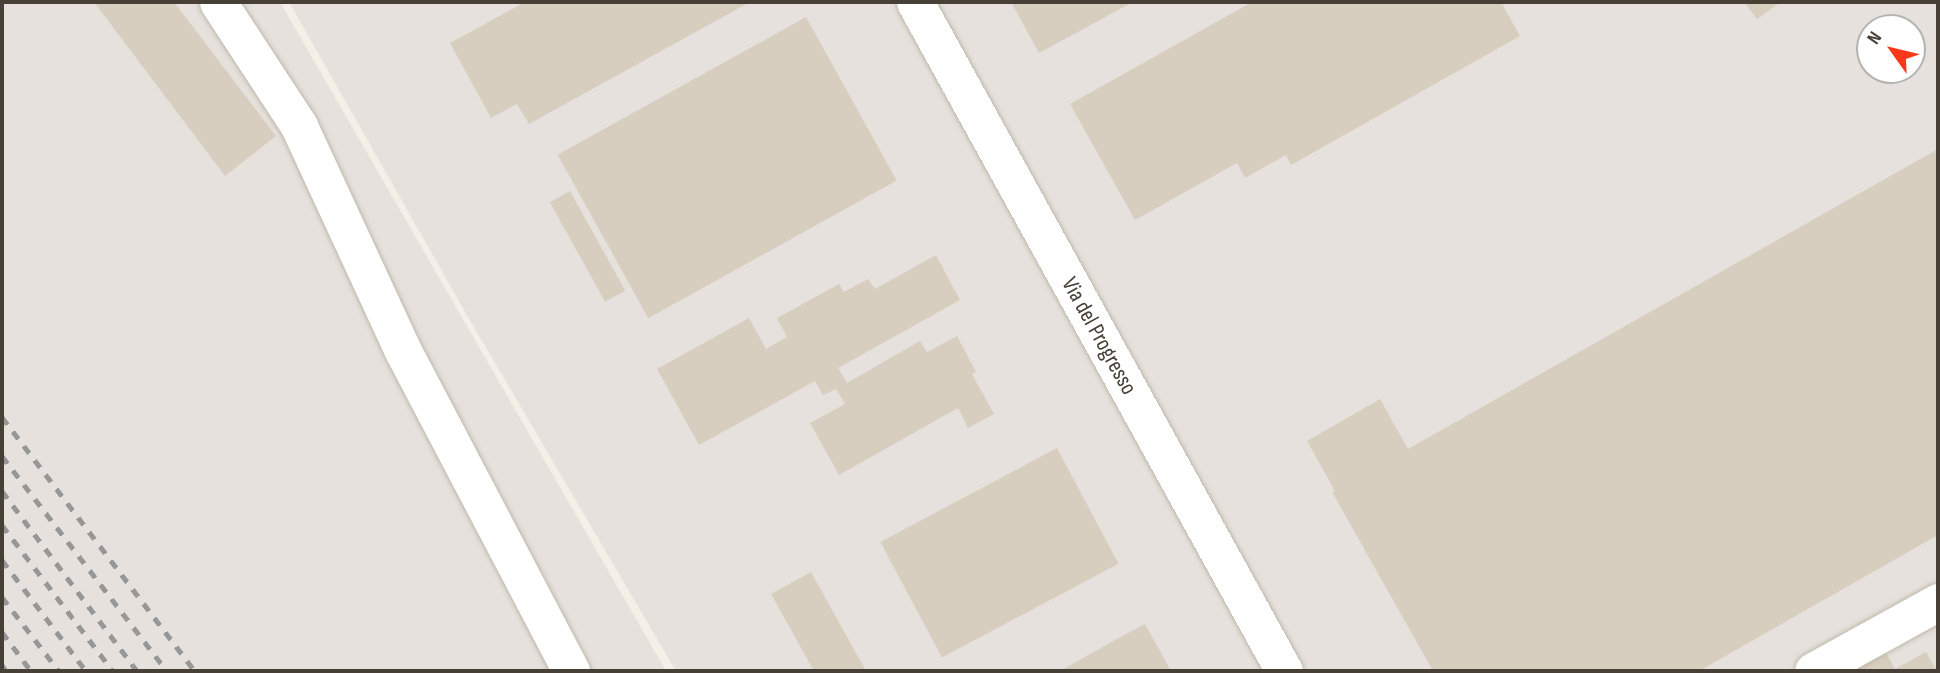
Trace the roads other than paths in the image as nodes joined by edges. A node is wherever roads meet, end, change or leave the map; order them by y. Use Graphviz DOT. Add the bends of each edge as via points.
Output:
graph roads {
  1 [pos="218,2"];
  2 [pos="915,2"];
  3 [pos="1938,602"];
  4 [pos="570,671"];
  5 [pos="1283,671"];
  6 [pos="1813,671"];
  1 -- 4 [label="street" via="299,126 402,349"];
  2 -- 5 [label="street, Via del Progresso"];
  3 -- 6 [label="street"];
}
